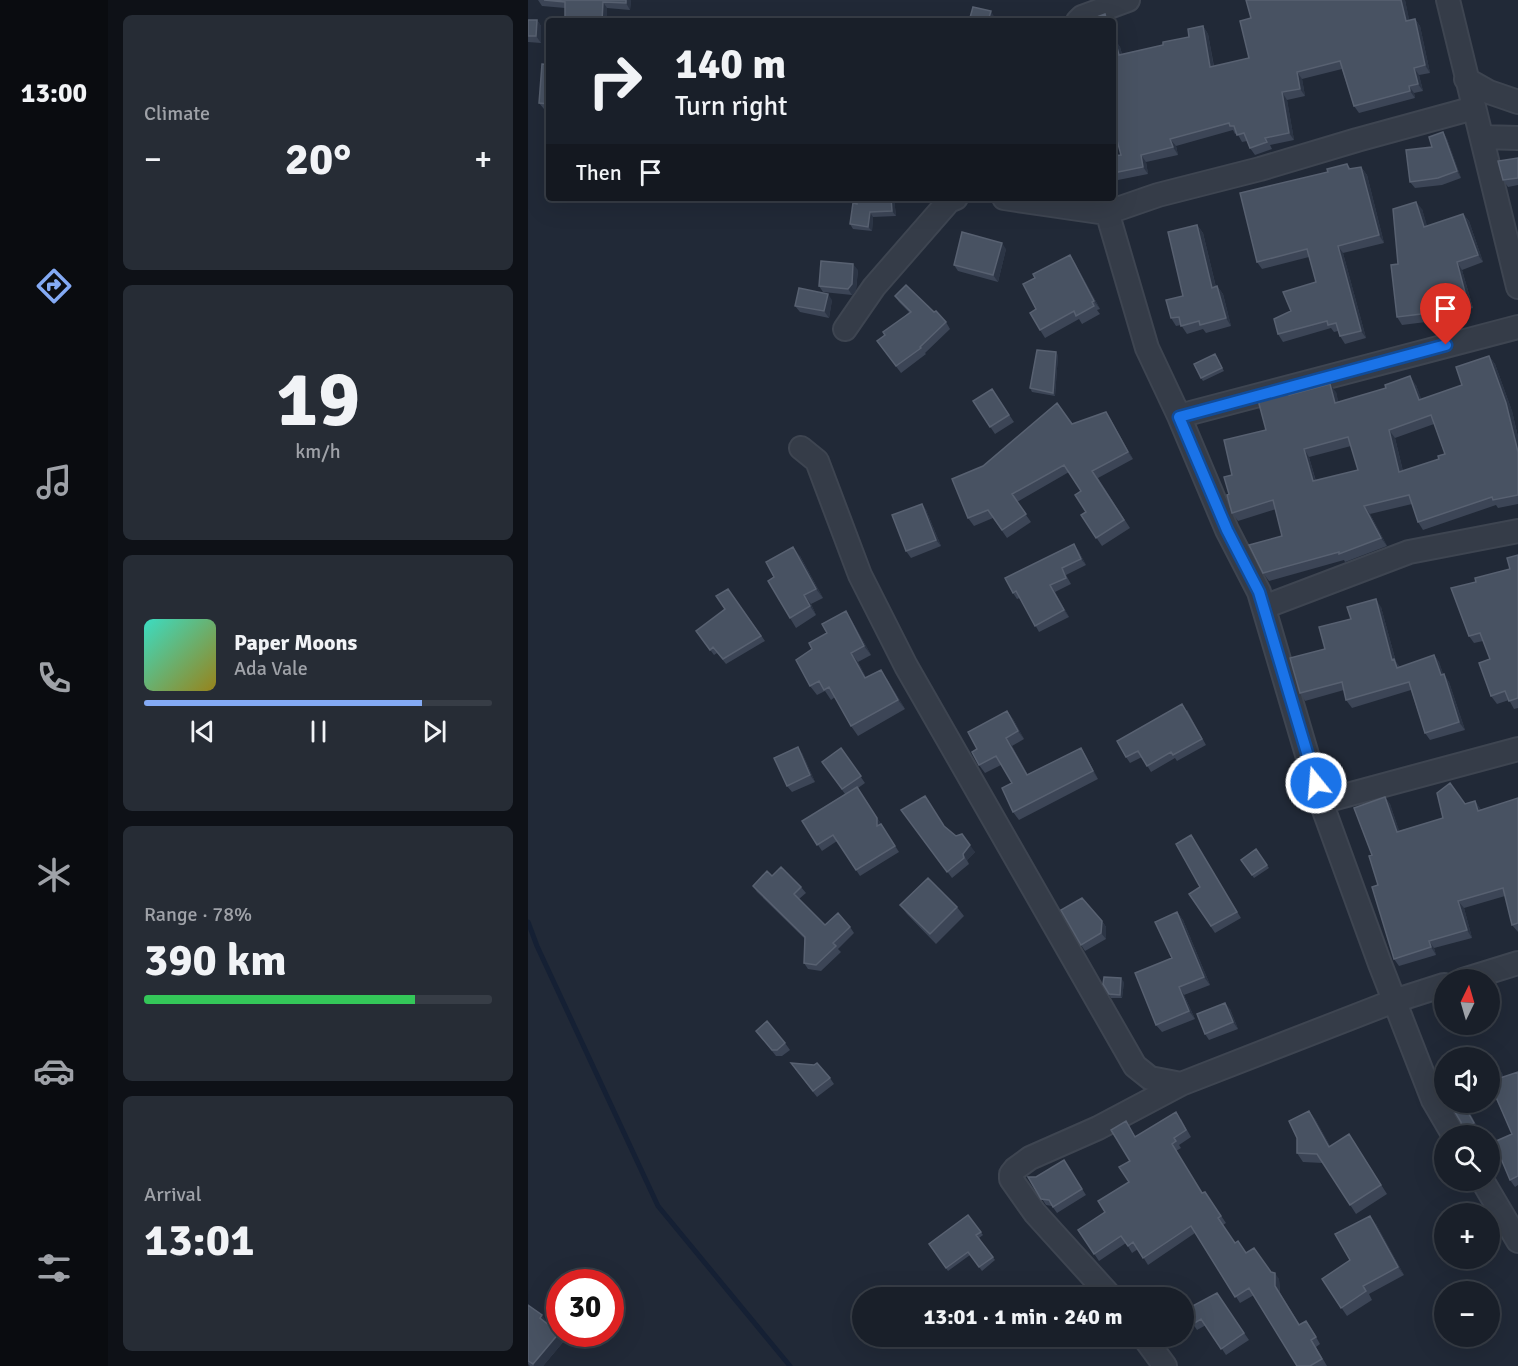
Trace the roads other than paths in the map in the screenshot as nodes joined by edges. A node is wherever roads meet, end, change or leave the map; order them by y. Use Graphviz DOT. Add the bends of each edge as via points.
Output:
graph roads {
  1 [pos="1128,0"];
  2 [pos="1448,0"];
  3 [pos="1081,18"];
  4 [pos="1466,79"];
  5 [pos="1518,102"];
  6 [pos="1474,108"];
  7 [pos="1482,137"];
  8 [pos="1518,138"];
  9 [pos="949,201"];
  10 [pos="1048,201"];
  11 [pos="1105,205"];
  12 [pos="1518,287"];
  13 [pos="1518,327"];
  14 [pos="845,329"];
  15 [pos="1179,417"];
  16 [pos="801,448"];
  17 [pos="1518,531"];
  18 [pos="1264,607"];
  19 [pos="1518,749"];
  20 [pos="1321,802"];
  21 [pos="1518,963"];
  22 [pos="1499,969"];
  23 [pos="1434,988"];
  24 [pos="1394,1000"];
  25 [pos="1181,1084"];
  26 [pos="1448,1125"];
  27 [pos="1489,1191"];
  28 [pos="1518,1239"];
  29 [pos="1102,1287"];
  30 [pos="1151,1347"];
  31 [pos="1165,1366"];
  1 -- 3 [label="street"];
  2 -- 4 [label="street"];
  4 -- 5 [label="street"];
  4 -- 6 [label="street"];
  6 -- 7 [label="street"];
  6 -- 11 [label="street" via="1260,169"];
  7 -- 8 [label="street"];
  7 -- 12 [label="street"];
  9 -- 14 [label="street" via="873,287"];
  10 -- 11 [label="street"];
  11 -- 15 [label="street" via="1147,348"];
  13 -- 15 [label="street"];
  15 -- 18 [label="street"];
  16 -- 25 [label="street" via="817,461 861,575 906,666 1135,1066 1149,1078"];
  17 -- 18 [label="street" via="1409,552"];
  18 -- 20 [label="street"];
  19 -- 20 [label="street"];
  20 -- 24 [label="street"];
  21 -- 22 [label="street"];
  23 -- 24 [label="street"];
  24 -- 25 [label="street"];
  24 -- 26 [label="street" via="1433,1100"];
  25 -- 29 [label="street" via="1030,1158 1011,1174 1035,1213"];
  27 -- 28 [label="street"];
  30 -- 31 [label="street"];
}
